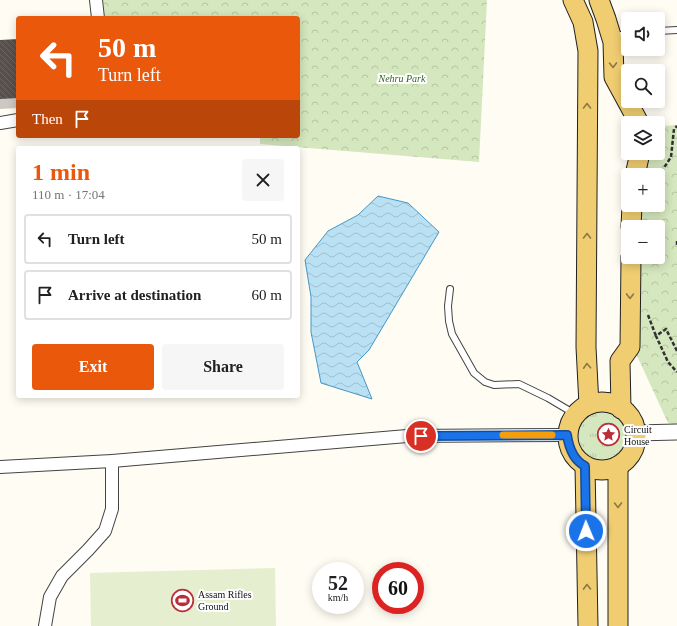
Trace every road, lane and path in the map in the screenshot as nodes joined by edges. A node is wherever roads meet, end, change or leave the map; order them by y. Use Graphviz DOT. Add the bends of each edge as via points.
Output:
graph roads {
  1 [pos="96,0"];
  2 [pos="573,0"];
  3 [pos="602,2"];
  4 [pos="98,16"];
  5 [pos="677,30"];
  6 [pos="665,31"];
  7 [pos="620,35"];
  8 [pos="635,116"];
  9 [pos="16,120"];
  10 [pos="0,123"];
  11 [pos="677,126"];
  12 [pos="664,168"];
  13 [pos="677,241"];
  14 [pos="677,247"];
  15 [pos="631,264"];
  16 [pos="450,289"];
  17 [pos="677,351"];
  18 [pos="677,372"];
  19 [pos="621,409"];
  20 [pos="582,410"];
  21 [pos="677,432"];
  22 [pos="636,433"];
  23 [pos="567,435"];
  24 [pos="112,461"];
  25 [pos="585,466"];
  26 [pos="618,466"];
  27 [pos="0,467"];
  28 [pos="45,626"];
  29 [pos="588,626"];
  30 [pos="618,626"];
  1 -- 4 [label="street"];
  20 -- 2 [label="main road, one-way" via="586,347 588,51 583,22"];
  3 -- 7 [label="main road"];
  5 -- 6 [label="lane"];
  7 -- 8 [label="main road, one-way" via="613,42 614,77"];
  9 -- 10 [label="street"];
  11 -- 12 [label="path" via="674,129 671,157"];
  13 -- 14 [label="path"];
  15 -- 19 [label="main road, one-way" via="630,347 620,360"];
  16 -- 20 [label="lane" via="448,321 452,334 474,373 485,382 494,385 519,384"];
  17 -- 18 [label="path" via="666,329 656,336 668,362"];
  19 -- 20 [label="main road" via="606,402 595,402"];
  19 -- 22 [label="main road" via="627,412"];
  20 -- 23 [label="main road" via="569,424"];
  21 -- 22 [label="street"];
  22 -- 26 [label="main road" via="636,445 631,455"];
  23 -- 24 [label="street" via="407,436"];
  23 -- 25 [label="main road" via="573,456"];
  24 -- 27 [label="street"];
  24 -- 28 [label="street" via="112,509 105,531 62,576 50,597"];
  25 -- 26 [label="main road" via="602,471"];
  29 -- 25 [label="main road, one-way"];
  26 -- 30 [label="main road, one-way"];
}
